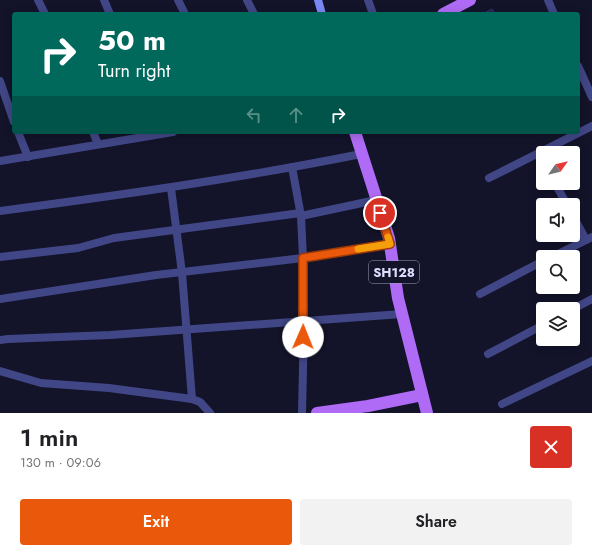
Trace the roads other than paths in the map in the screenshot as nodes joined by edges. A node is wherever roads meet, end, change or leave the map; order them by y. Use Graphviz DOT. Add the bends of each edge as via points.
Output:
graph roads {
  1 [pos="38,0"];
  2 [pos="104,0"];
  3 [pos="178,0"];
  4 [pos="247,0"];
  5 [pos="318,0"];
  6 [pos="368,0"];
  7 [pos="470,0"];
  8 [pos="548,0"];
  9 [pos="44,12"];
  10 [pos="109,12"];
  11 [pos="184,12"];
  12 [pos="253,12"];
  13 [pos="321,12"];
  14 [pos="372,12"];
  15 [pos="447,12"];
  16 [pos="553,12"];
  17 [pos="580,70"];
  18 [pos="0,81"];
  19 [pos="592,97"];
  20 [pos="12,116"];
  21 [pos="592,126"];
  22 [pos="580,132"];
  23 [pos="19,134"];
  24 [pos="94,134"];
  25 [pos="155,134"];
  26 [pos="356,134"];
  27 [pos="576,134"];
  28 [pos="98,144"];
  29 [pos="361,154"];
  30 [pos="28,157"];
  31 [pos="0,161"];
  32 [pos="292,167"];
  33 [pos="489,178"];
  34 [pos="171,188"];
  35 [pos="376,200"];
  36 [pos="0,211"];
  37 [pos="300,214"];
  38 [pos="580,226"];
  39 [pos="176,230"];
  40 [pos="589,238"];
  41 [pos="390,244"];
  42 [pos="566,250"];
  43 [pos="0,258"];
  44 [pos="303,258"];
  45 [pos="536,266"];
  46 [pos="182,273"];
  47 [pos="480,294"];
  48 [pos="592,299"];
  49 [pos="0,300"];
  50 [pos="580,305"];
  51 [pos="402,314"];
  52 [pos="304,322"];
  53 [pos="186,329"];
  54 [pos="536,329"];
  55 [pos="0,340"];
  56 [pos="488,354"];
  57 [pos="592,361"];
  58 [pos="0,371"];
  59 [pos="422,395"];
  60 [pos="192,399"];
  61 [pos="502,404"];
  62 [pos="210,413"];
  63 [pos="302,413"];
  64 [pos="317,413"];
  65 [pos="428,413"];
  1 -- 9 [label="street"];
  2 -- 10 [label="street"];
  3 -- 11 [label="street"];
  4 -- 12 [label="street"];
  5 -- 13 [label="street"];
  6 -- 14 [label="street"];
  7 -- 15 [label="main road"];
  8 -- 16 [label="street"];
  17 -- 19 [label="street"];
  18 -- 20 [label="street"];
  21 -- 22 [label="street"];
  23 -- 30 [label="street"];
  24 -- 28 [label="street"];
  25 -- 28 [label="street"];
  26 -- 29 [label="main road, SH128"];
  27 -- 33 [label="street"];
  28 -- 30 [label="street"];
  29 -- 32 [label="street"];
  29 -- 35 [label="main road, SH128"];
  30 -- 31 [label="street"];
  32 -- 34 [label="street"];
  32 -- 37 [label="street"];
  34 -- 36 [label="street"];
  34 -- 39 [label="street"];
  35 -- 37 [label="street"];
  35 -- 41 [label="main road, SH128"];
  37 -- 39 [label="street"];
  37 -- 44 [label="street"];
  38 -- 40 [label="street"];
  39 -- 43 [label="street" via="114,238 78,248"];
  39 -- 46 [label="street"];
  40 -- 42 [label="street"];
  41 -- 44 [label="street"];
  41 -- 51 [label="main road, SH128"];
  44 -- 46 [label="street"];
  44 -- 52 [label="street"];
  45 -- 47 [label="street"];
  46 -- 49 [label="street"];
  46 -- 53 [label="street"];
  48 -- 50 [label="street"];
  51 -- 52 [label="street"];
  51 -- 59 [label="main road, SH128"];
  52 -- 53 [label="street"];
  52 -- 63 [label="street"];
  53 -- 55 [label="street"];
  53 -- 60 [label="street"];
  54 -- 56 [label="street"];
  57 -- 61 [label="street"];
  58 -- 60 [label="street" via="41,384 109,388"];
  59 -- 64 [label="main road"];
  59 -- 65 [label="main road, SH128"];
  60 -- 62 [label="street" via="200,402"];
}
